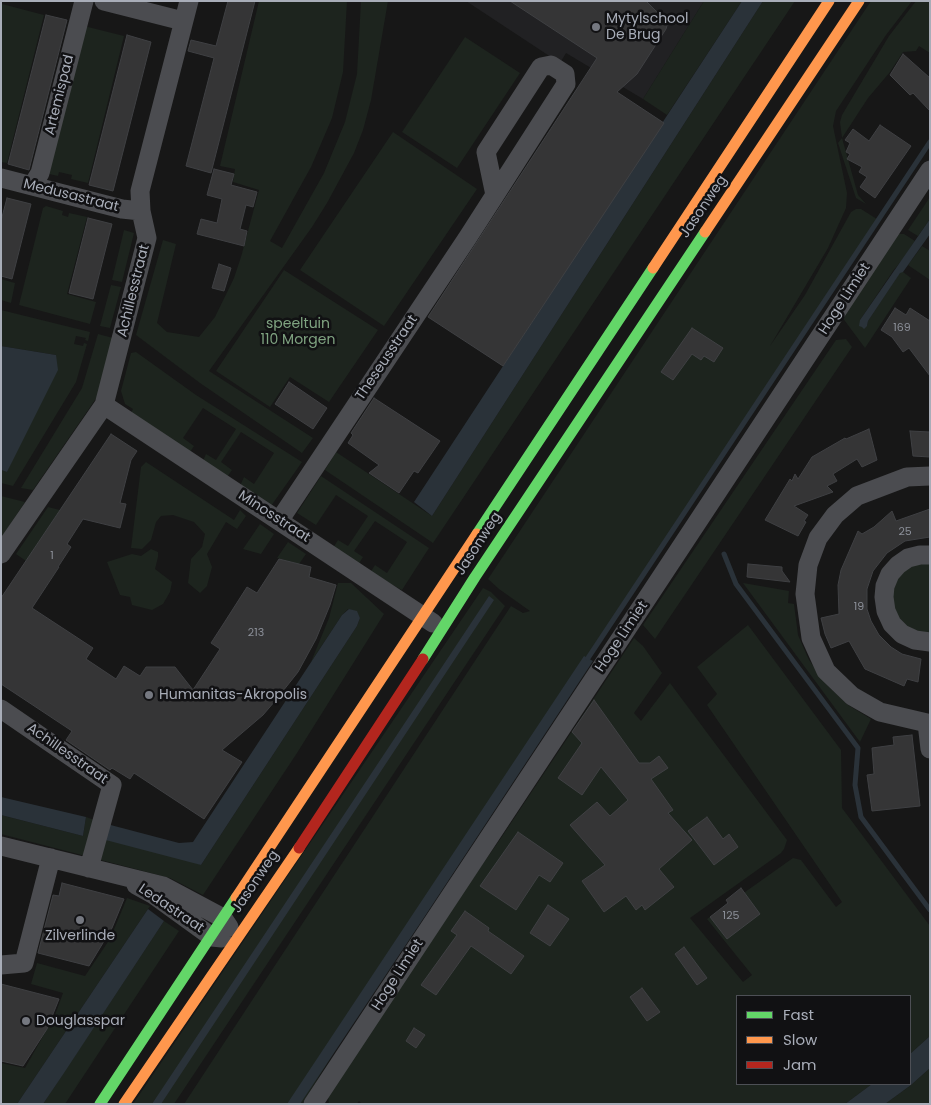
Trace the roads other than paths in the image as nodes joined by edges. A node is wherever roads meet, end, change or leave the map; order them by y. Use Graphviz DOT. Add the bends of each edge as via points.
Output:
graph roads {
  1 [pos="84,1"];
  2 [pos="104,1"];
  3 [pos="188,1"];
  4 [pos="829,1"];
  5 [pos="859,1"];
  6 [pos="183,21"];
  7 [pos="930,170"];
  8 [pos="1,178"];
  9 [pos="32,186"];
  10 [pos="495,195"];
  11 [pos="141,211"];
  12 [pos="104,405"];
  13 [pos="930,476"];
  14 [pos="279,520"];
  15 [pos="1,554"];
  16 [pos="930,555"];
  17 [pos="423,616"];
  18 [pos="443,629"];
  19 [pos="930,642"];
  20 [pos="1,709"];
  21 [pos="930,748"];
  22 [pos="1,846"];
  23 [pos="51,858"];
  24 [pos="89,868"];
  25 [pos="118,876"];
  26 [pos="223,918"];
  27 [pos="212,937"];
  28 [pos="236,939"];
  29 [pos="1,965"];
  30 [pos="100,1104"];
  31 [pos="124,1104"];
  32 [pos="313,1104"];
  1 -- 9 [label="street, Artemispad" via="40,173"];
  2 -- 6 [label="street"];
  3 -- 6 [label="street, Achillesstraat"];
  4 -- 17 [label="street, Jasonweg"];
  5 -- 18 [label="street, Jasonweg"];
  6 -- 11 [label="street, Achillesstraat" via="140,191"];
  7 -- 32 [label="street, Hoge Limiet"];
  8 -- 9 [label="street, Medusastraat"];
  9 -- 11 [label="street, Medusastraat"];
  10 -- 10 [label="street, Theseusstraat" via="566,84 565,74 551,65 541,67 486,152"];
  10 -- 14 [label="street, Theseusstraat"];
  11 -- 12 [label="street, Achillesstraat" via="148,238"];
  12 -- 14 [label="street, Minosstraat"];
  12 -- 15 [label="street, Achillesstraat"];
  13 -- 21 [label="street" via="907,477 857,496 835,514 818,538 808,565 805,594 811,638 826,671 852,696 880,712 927,724"];
  14 -- 17 [label="street, Minosstraat"];
  16 -- 19 [label="street" via="914,556 898,565 890,574 884,598 892,624 902,634"];
  17 -- 18 [label="street, Minosstraat"];
  17 -- 26 [label="street, Jasonweg"];
  18 -- 28 [label="street, Jasonweg"];
  20 -- 24 [label="street, Achillesstraat" via="112,785"];
  22 -- 23 [label="street, Ledastraat"];
  23 -- 24 [label="street, Ledastraat"];
  23 -- 29 [label="street" via="24,963"];
  24 -- 25 [label="street, Ledastraat"];
  25 -- 26 [label="street, Ledastraat" via="163,886"];
  25 -- 27 [label="street, Ledastraat" via="154,895"];
  26 -- 27 [label="street, Jasonweg"];
  26 -- 28 [label="street, Ledastraat"];
  27 -- 28 [label="street, Ledastraat"];
  27 -- 30 [label="street, Jasonweg"];
  28 -- 31 [label="street, Jasonweg"];
}
